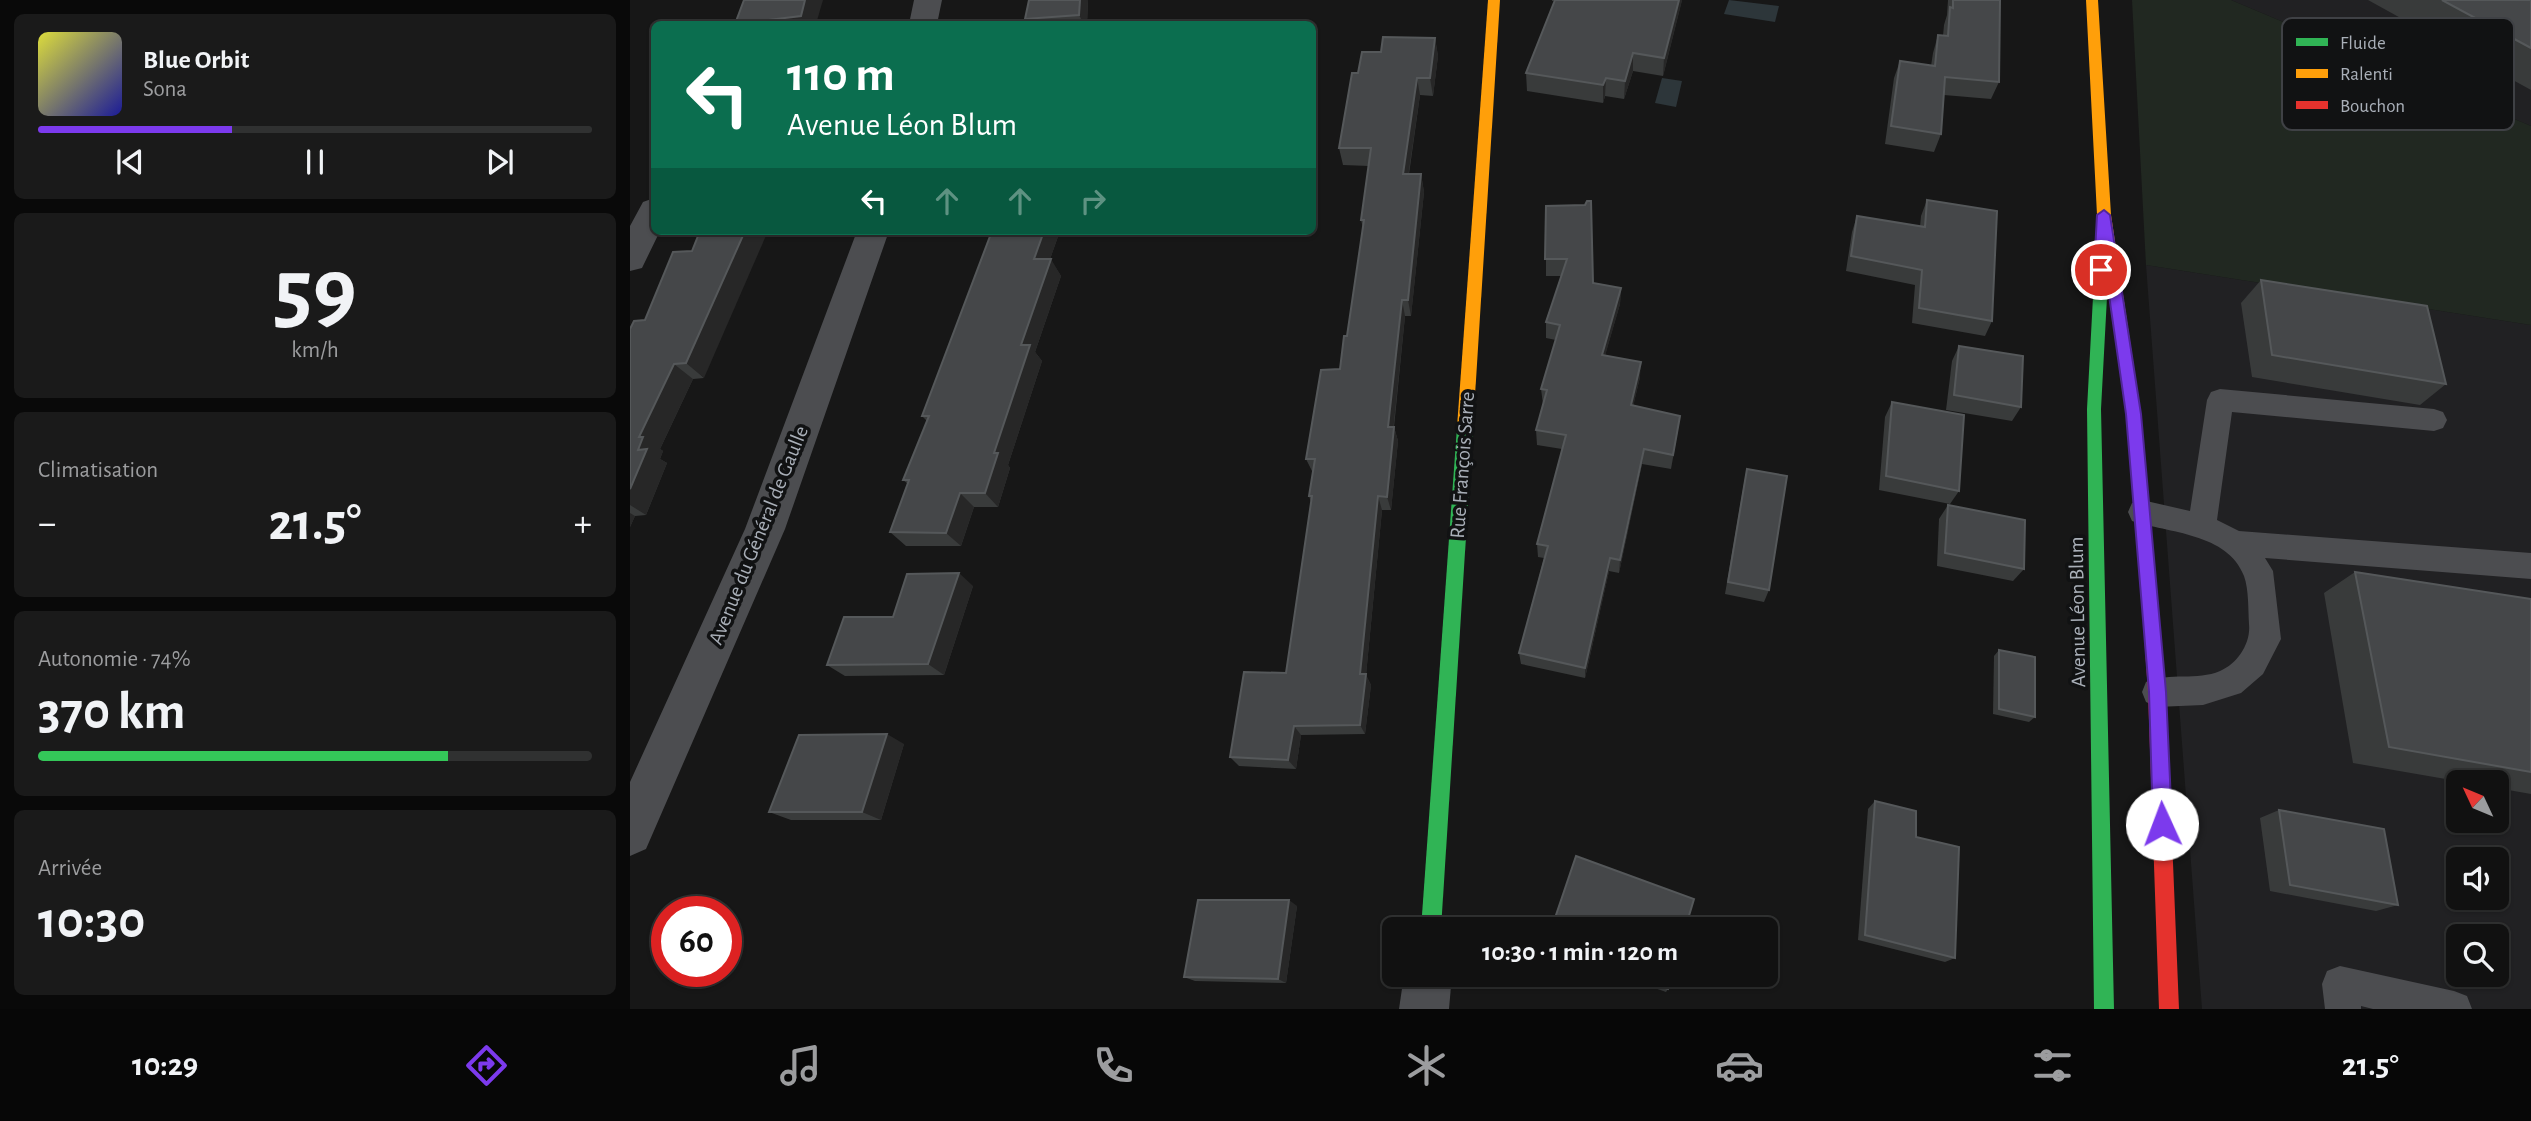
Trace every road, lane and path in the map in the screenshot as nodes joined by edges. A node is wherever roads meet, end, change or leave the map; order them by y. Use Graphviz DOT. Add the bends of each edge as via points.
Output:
graph roads {
  1 [pos="928,0"];
  2 [pos="1494,0"];
  3 [pos="2092,0"];
  4 [pos="924,21"];
  5 [pos="651,197"];
  6 [pos="630,198"];
  7 [pos="2104,215"];
  8 [pos="651,216"];
  9 [pos="872,235"];
  10 [pos="630,259"];
  11 [pos="2434,420"];
  12 [pos="2142,512"];
  13 [pos="2202,526"];
  14 [pos="2236,543"];
  15 [pos="2531,566"];
  16 [pos="2157,692"];
  17 [pos="630,833"];
  18 [pos="1432,917"];
  19 [pos="1427,987"];
  20 [pos="1424,1009"];
  21 [pos="2104,1009"];
  22 [pos="2169,1009"];
  23 [pos="2343,1009"];
  24 [pos="2454,1009"];
  1 -- 4 [label="street"];
  2 -- 18 [label="main road, Rue François Sarre"];
  3 -- 7 [label="main road, Avenue Léon Blum"];
  5 -- 6 [label="street"];
  7 -- 12 [label="main road, Avenue Léon Blum" via="2134,414"];
  7 -- 21 [label="main road, Avenue Léon Blum" via="2094,409"];
  8 -- 10 [label="street"];
  9 -- 17 [label="street, Avenue du Général de Gaulle" via="765,529"];
  11 -- 13 [label="lane" via="2220,400"];
  12 -- 13 [label="lane"];
  12 -- 16 [label="main road, Avenue Léon Blum"];
  13 -- 14 [label="lane"];
  14 -- 15 [label="lane"];
  14 -- 16 [label="lane" via="2258,571 2266,639 2252,664 2230,683 2203,690"];
  16 -- 22 [label="main road, Avenue Léon Blum"];
  19 -- 20 [label="street"];
  23 -- 24 [label="lane" via="2340,984"];
}
